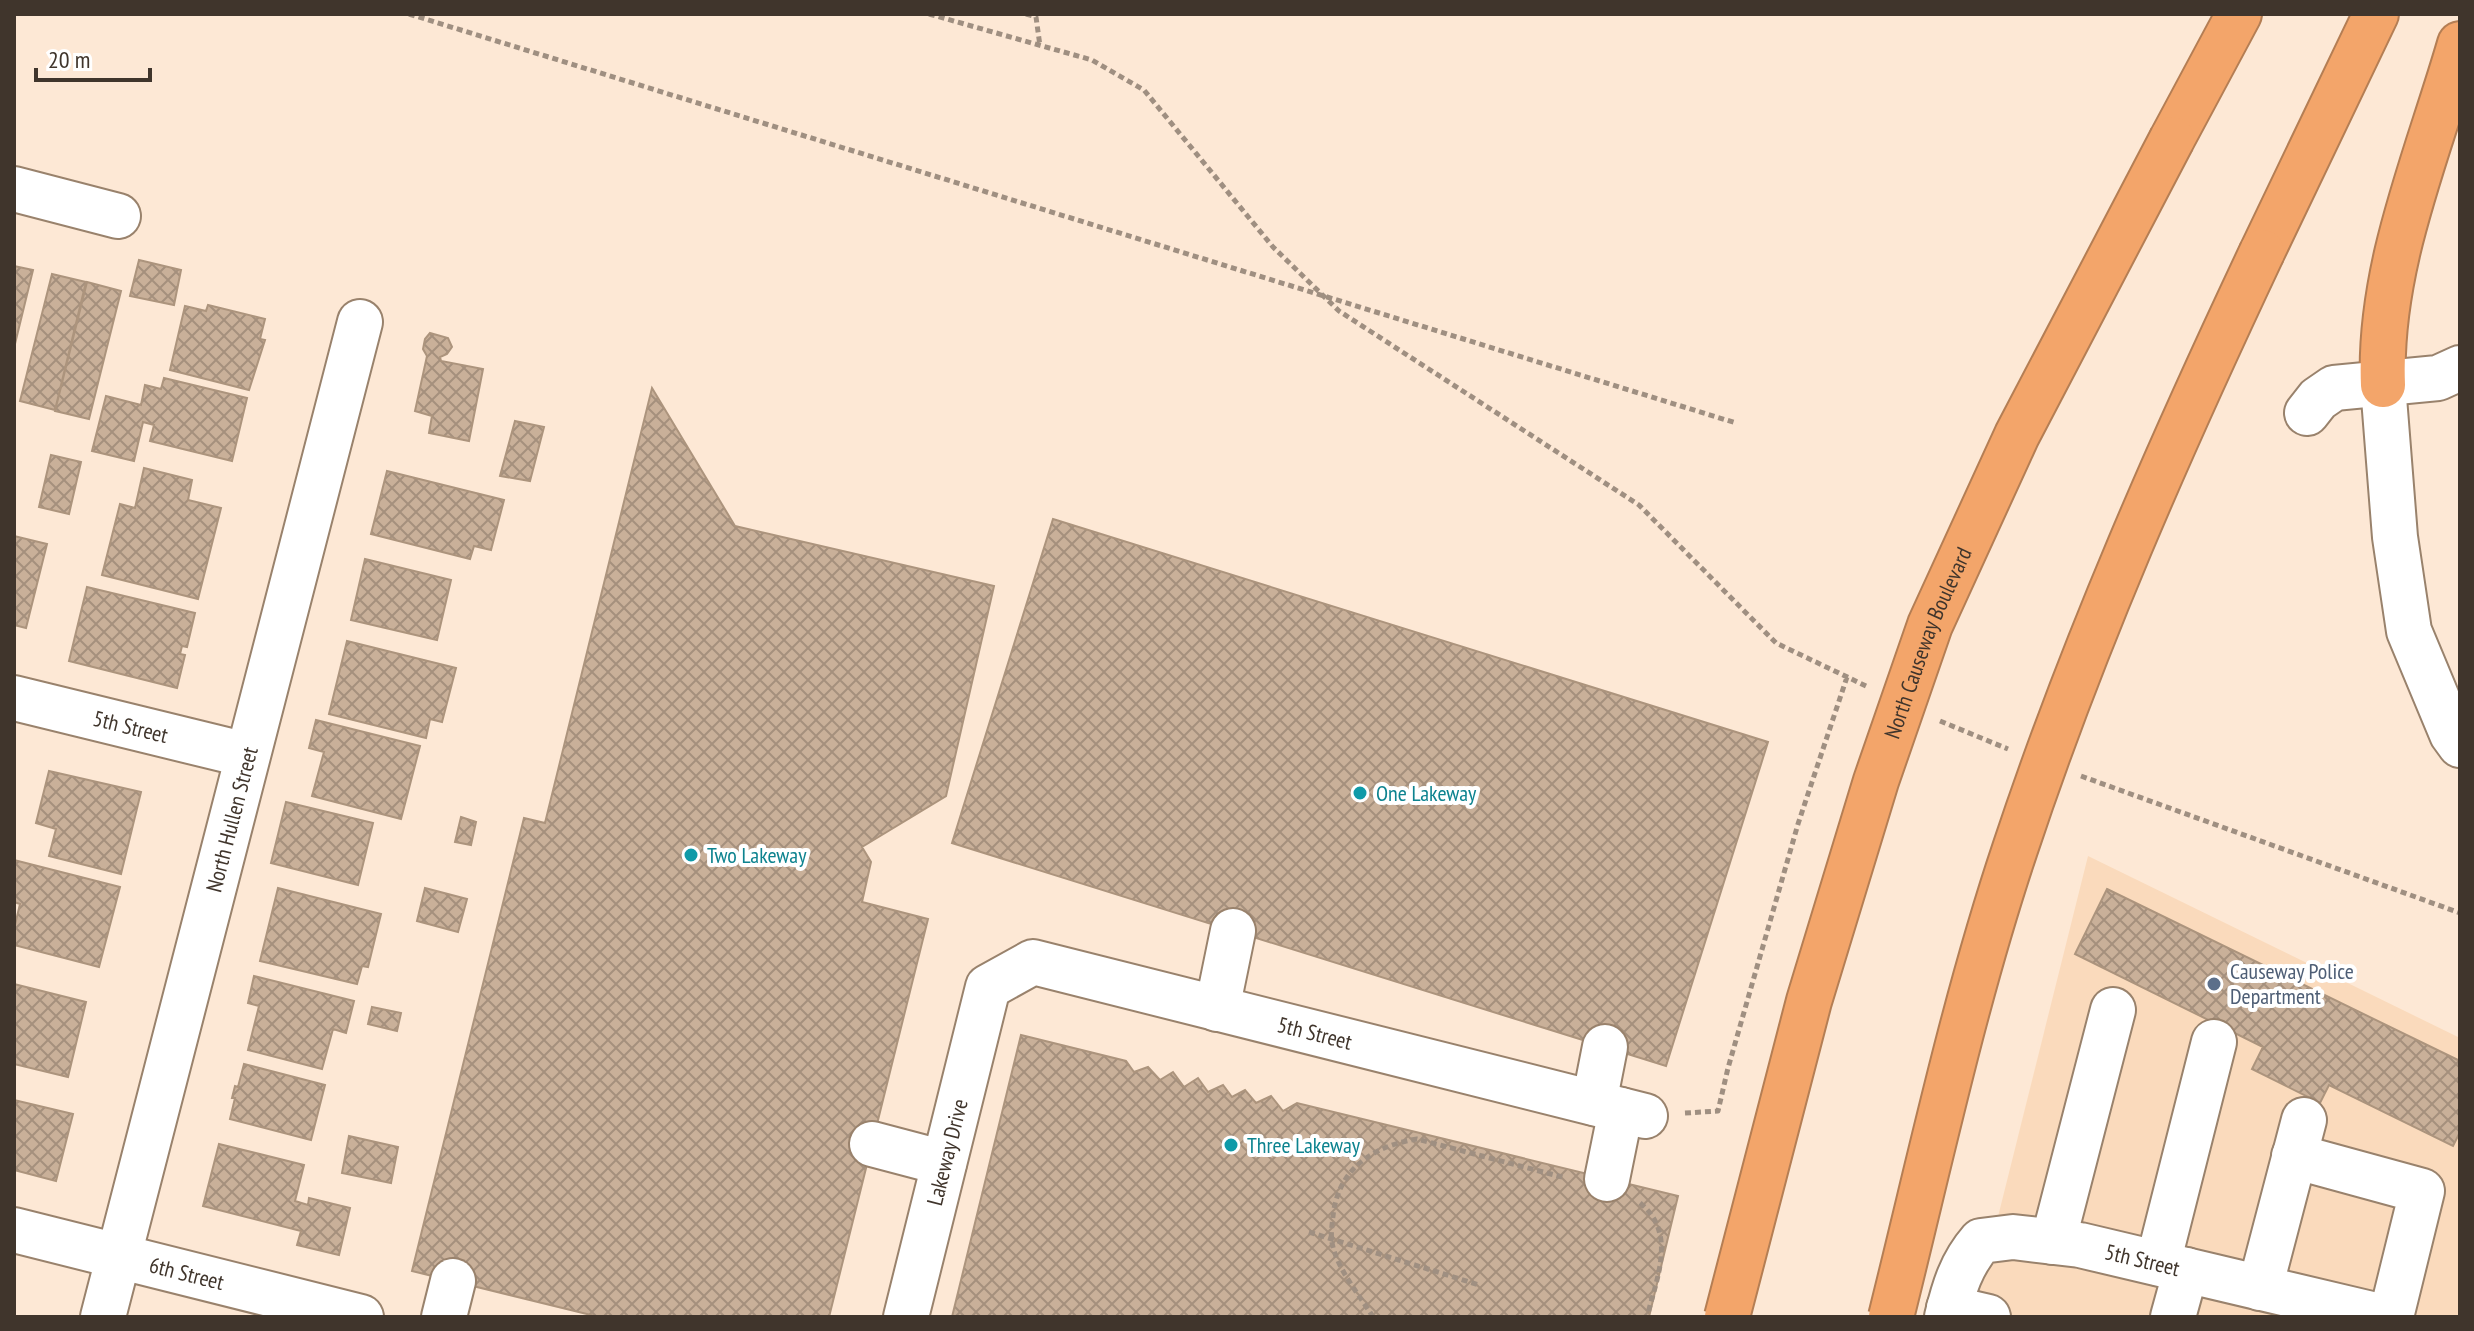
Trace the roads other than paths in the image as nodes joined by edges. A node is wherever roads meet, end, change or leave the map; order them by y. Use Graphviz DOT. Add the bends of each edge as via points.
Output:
graph roads {
  1 [pos="2239,14"];
  2 [pos="2376,14"];
  3 [pos="2454,64"];
  4 [pos="14,189"];
  5 [pos="118,216"];
  6 [pos="360,322"];
  7 [pos="2460,368"];
  8 [pos="2383,385"];
  9 [pos="2307,413"];
  10 [pos="14,698"];
  11 [pos="2460,745"];
  12 [pos="247,755"];
  13 [pos="1233,931"];
  14 [pos="988,987"];
  15 [pos="1217,1009"];
  16 [pos="2113,1010"];
  17 [pos="2214,1042"];
  18 [pos="1605,1047"];
  19 [pos="1620,1110"];
  20 [pos="872,1144"];
  21 [pos="944,1163"];
  22 [pos="1606,1186"];
  23 [pos="14,1230"];
  24 [pos="2033,1239"];
  25 [pos="119,1256"];
  26 [pos="2172,1266"];
  27 [pos="2260,1288"];
  28 [pos="1961,1314"];
  29 [pos="103,1317"];
  30 [pos="361,1317"];
  31 [pos="906,1317"];
  32 [pos="1727,1317"];
  33 [pos="1891,1317"];
  34 [pos="2173,1317"];
  35 [pos="2384,1317"];
  36 [pos="2391,1317"];
  1 -- 32 [label="highway, North Causeway Boulevard, bridge" via="2017,435 1930,625 1809,1001"];
  2 -- 33 [label="highway, bridge" via="2191,402 2059,721 1994,914"];
  3 -- 8 [label="highway" via="2403,231 2381,352"];
  4 -- 5 [label="street"];
  6 -- 12 [label="street, North Hullen Street"];
  7 -- 8 [label="street" via="2438,378"];
  8 -- 9 [label="street" via="2334,388"];
  8 -- 11 [label="street" via="2395,537 2409,631"];
  10 -- 12 [label="street, 5th Street"];
  12 -- 25 [label="street, North Hullen Street"];
  13 -- 15 [label="street"];
  14 -- 15 [label="street, 5th Street" via="1033,962"];
  14 -- 21 [label="street, Lakeway Drive"];
  15 -- 19 [label="street, 5th Street"];
  16 -- 24 [label="street"];
  17 -- 26 [label="street"];
  18 -- 19 [label="street"];
  19 -- 22 [label="street"];
  20 -- 21 [label="street"];
  21 -- 31 [label="street, Lakeway Drive"];
  23 -- 25 [label="street, 6th Street"];
  24 -- 26 [label="street, 5th Street"];
  24 -- 28 [label="street, 5th Street" via="1981,1241 1960,1272"];
  25 -- 29 [label="street, North Hullen Street"];
  25 -- 30 [label="street, 6th Street"];
  26 -- 27 [label="street, 5th Street"];
  26 -- 34 [label="street"];
  27 -- 35 [label="street, 5th Street"];
  27 -- 36 [label="street" via="2299,1138 2422,1191"];
}
